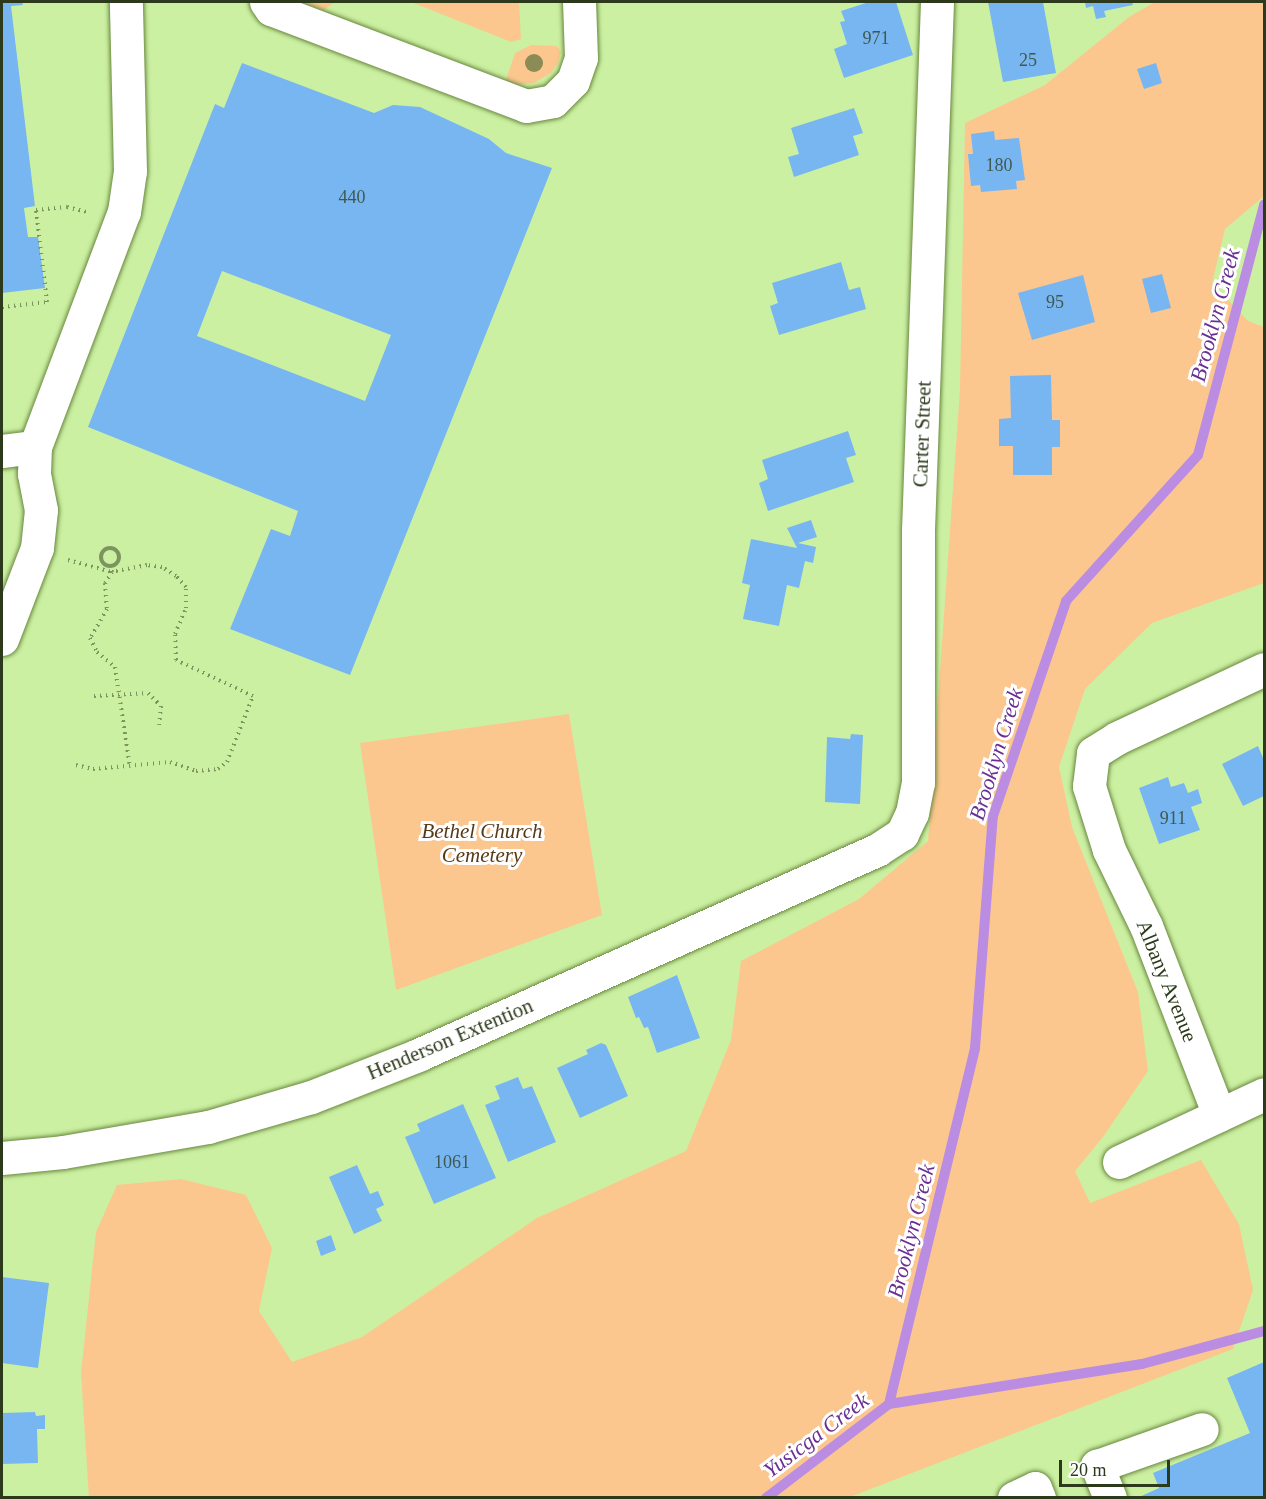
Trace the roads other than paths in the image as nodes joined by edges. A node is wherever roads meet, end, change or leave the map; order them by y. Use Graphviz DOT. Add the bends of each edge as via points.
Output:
graph roads {
  1 [pos="126,2"];
  2 [pos="266,2"];
  3 [pos="579,2"];
  4 [pos="937,2"];
  5 [pos="34,447"];
  6 [pos="2,451"];
  7 [pos="2,639"];
  8 [pos="1264,669"];
  9 [pos="877,850"];
  10 [pos="1264,1094"];
  11 [pos="1219,1115"];
  12 [pos="2,1158"];
  13 [pos="1119,1162"];
  14 [pos="1202,1429"];
  15 [pos="1014,1497"];
  16 [pos="1039,1497"];
  17 [pos="1110,1497"];
  1 -- 5 [label="street" via="130,171 124,212"];
  2 -- 3 [label="street" via="271,9 526,106 554,101 573,81 581,58"];
  4 -- 9 [label="street, Carter Street" via="918,530 918,783 902,834"];
  5 -- 6 [label="street"];
  5 -- 7 [label="street" via="41,510 37,548"];
  8 -- 11 [label="street, Albany Avenue" via="1093,753 1089,786 1109,850 1146,926"];
  9 -- 12 [label="street, Henderson Extention" via="418,1054 311,1097 208,1127 63,1152"];
  10 -- 11 [label="street"];
  11 -- 13 [label="street"];
  14 -- 17 [label="street" via="1097,1466"];
  15 -- 16 [label="street" via="1035,1488"];
}
